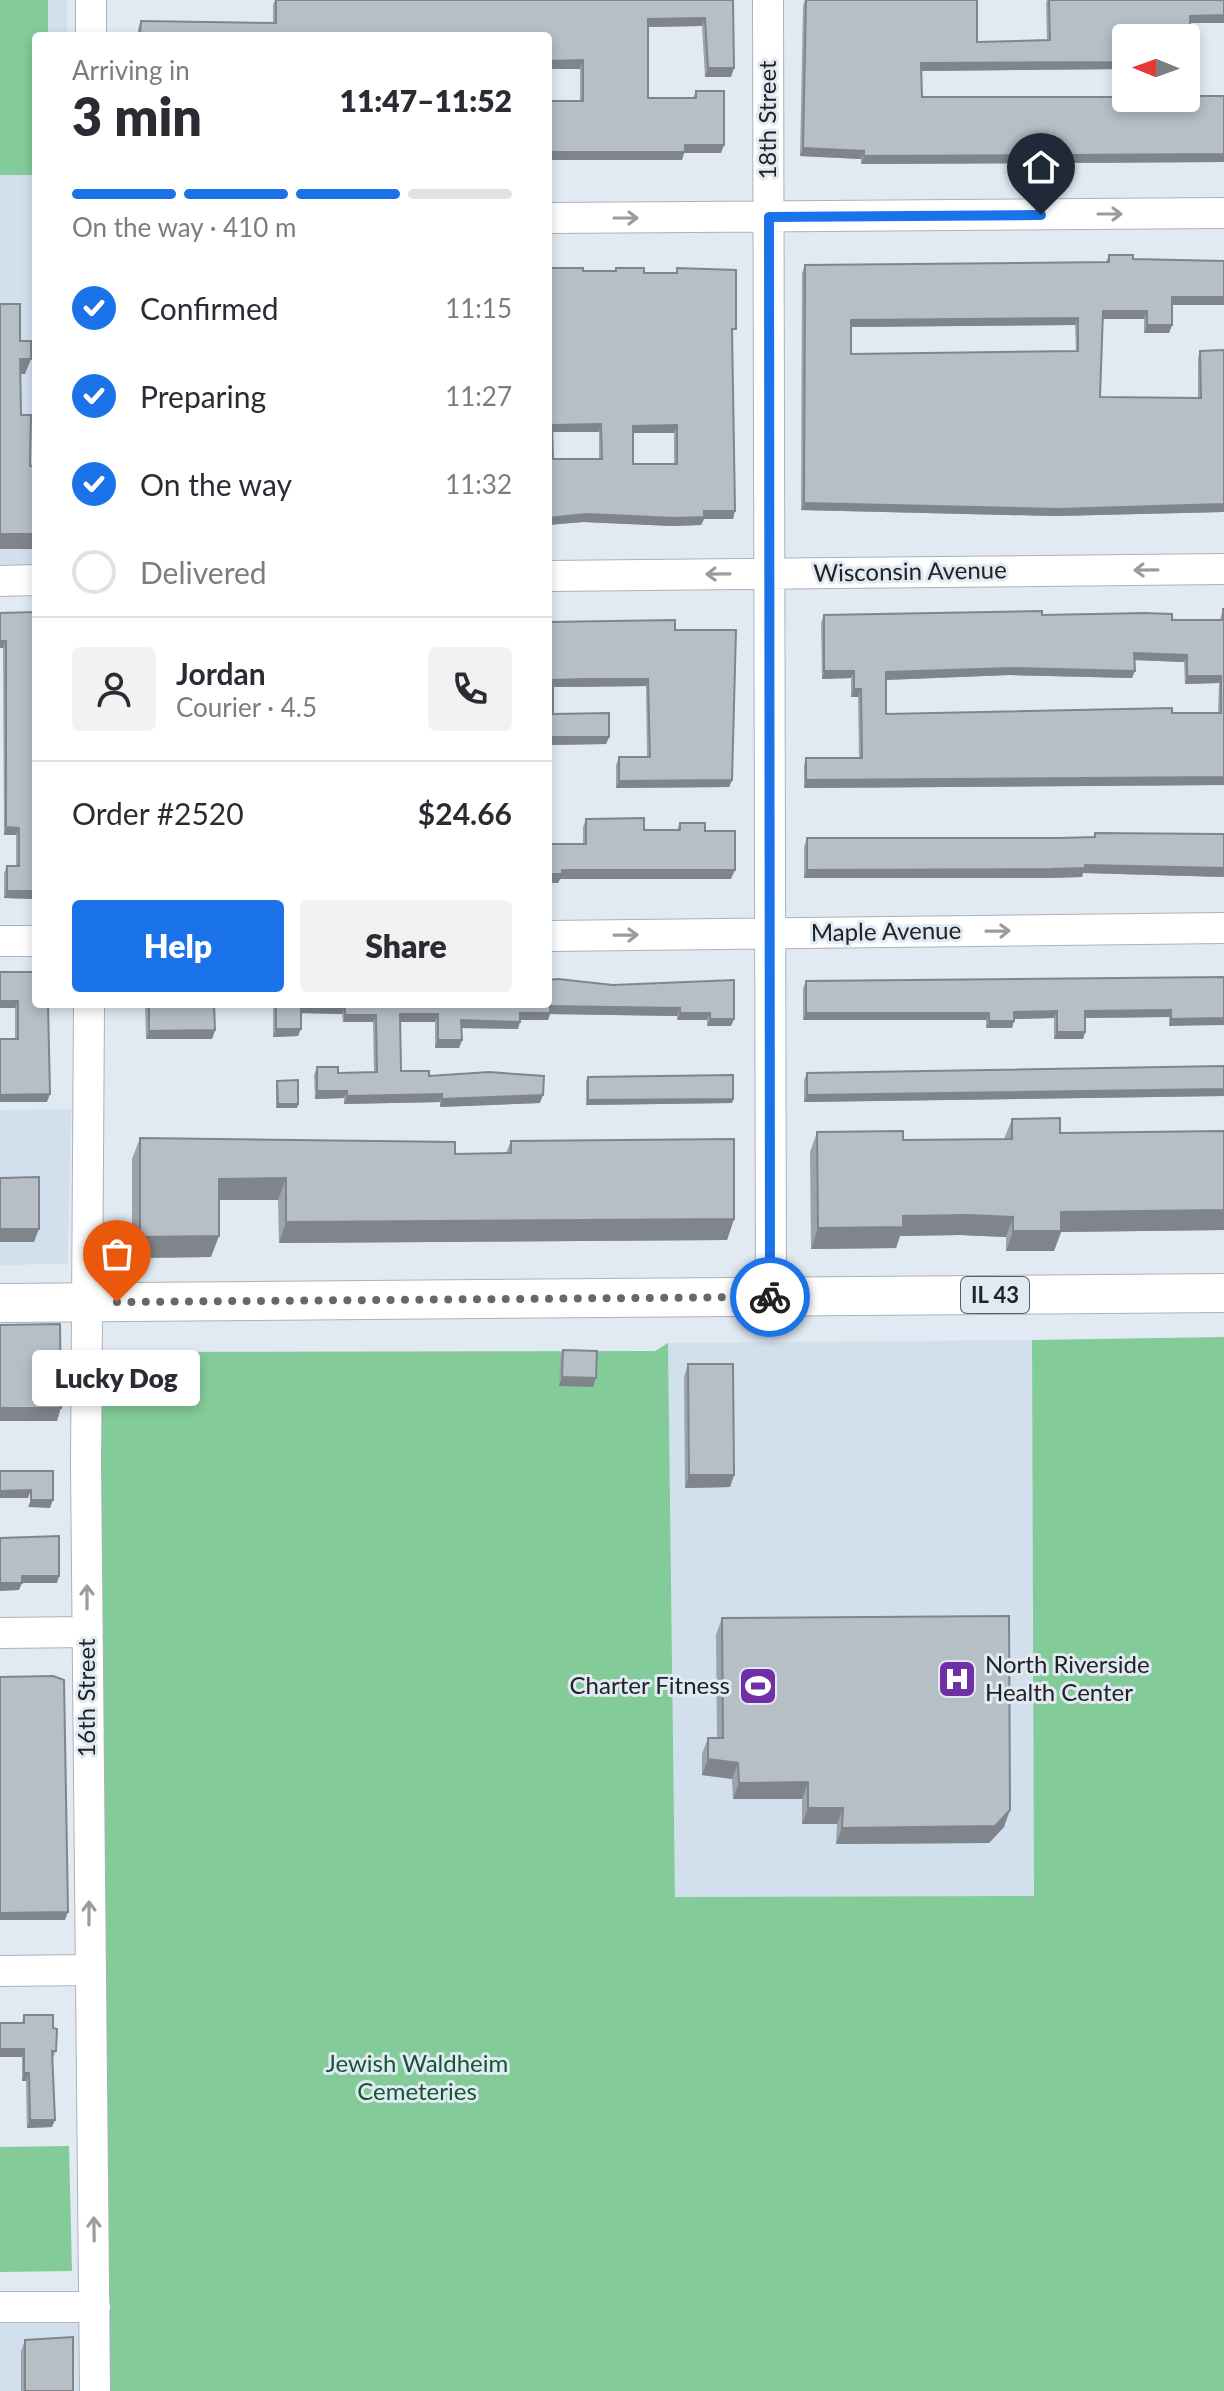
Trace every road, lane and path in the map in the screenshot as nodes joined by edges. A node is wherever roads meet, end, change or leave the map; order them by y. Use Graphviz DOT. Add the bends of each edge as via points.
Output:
graph roads {
  1 [pos="91,0"];
  2 [pos="768,0"];
  3 [pos="91,32"];
  4 [pos="1224,213"];
  5 [pos="769,217"];
  6 [pos="552,218"];
  7 [pos="1224,569"];
  8 [pos="769,574"];
  9 [pos="552,576"];
  10 [pos="32,580"];
  11 [pos="0,581"];
  12 [pos="1224,928"];
  13 [pos="770,933"];
  14 [pos="552,936"];
  15 [pos="0,941"];
  16 [pos="32,941"];
  17 [pos="89,1008"];
  18 [pos="1224,1293"];
  19 [pos="771,1297"];
  20 [pos="87,1302"];
  21 [pos="0,1303"];
  22 [pos="87,1632"];
  23 [pos="0,1633"];
  24 [pos="89,1970"];
  25 [pos="0,1971"];
  26 [pos="0,2307"];
  27 [pos="95,2307"];
  28 [pos="95,2391"];
  1 -- 3 [label="street"];
  2 -- 5 [label="street, 18th Street"];
  5 -- 4 [label="street, one-way"];
  6 -- 5 [label="street, one-way"];
  5 -- 8 [label="street, 18th Street"];
  7 -- 8 [label="street, Wisconsin Avenue, one-way"];
  8 -- 9 [label="street, Wisconsin Avenue, one-way"];
  8 -- 13 [label="street, 18th Street"];
  10 -- 11 [label="street"];
  13 -- 12 [label="street, Maple Avenue, one-way"];
  14 -- 13 [label="street, Maple Avenue, one-way"];
  13 -- 19 [label="street, 18th Street"];
  15 -- 16 [label="street"];
  17 -- 20 [label="street, 16th Street"];
  18 -- 19 [label="main road, IL 43"];
  19 -- 20 [label="main road, IL 43"];
  20 -- 21 [label="main road, IL 43"];
  22 -- 20 [label="street, 16th Street, one-way"];
  22 -- 23 [label="street"];
  24 -- 22 [label="street, 16th Street, one-way"];
  24 -- 25 [label="street"];
  27 -- 24 [label="street, 16th Street, one-way"];
  26 -- 27 [label="street"];
  27 -- 28 [label="street, 16th Street"];
}
